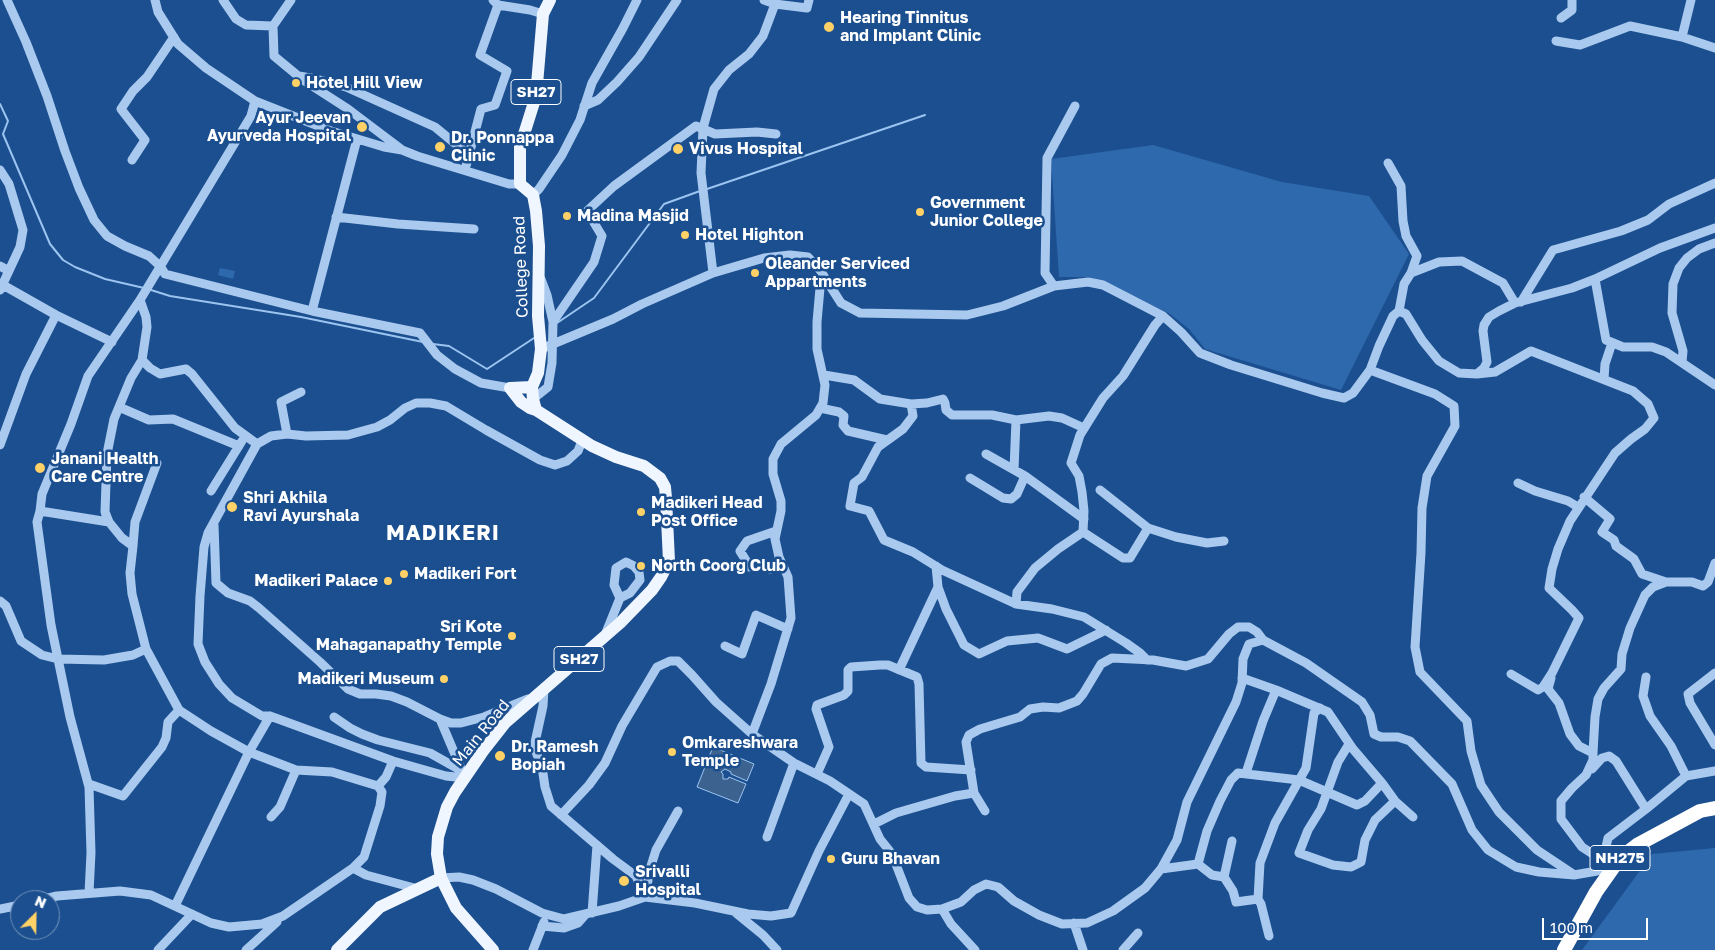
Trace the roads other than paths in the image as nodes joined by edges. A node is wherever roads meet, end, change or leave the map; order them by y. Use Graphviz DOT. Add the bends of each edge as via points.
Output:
graph roads {
  1 [pos="7,0"];
  2 [pos="155,0"];
  3 [pos="223,0"];
  4 [pos="291,0"];
  5 [pos="550,0"];
  6 [pos="637,0"];
  7 [pos="677,0"];
  8 [pos="764,0"];
  9 [pos="809,0"];
  10 [pos="1572,0"];
  11 [pos="1691,0"];
  12 [pos="495,3"];
  13 [pos="775,4"];
  14 [pos="544,14"];
  15 [pos="1560,18"];
  16 [pos="273,26"];
  17 [pos="174,37"];
  18 [pos="1682,37"];
  19 [pos="1556,41"];
  20 [pos="1715,48"];
  21 [pos="298,76"];
  22 [pos="255,101"];
  23 [pos="584,106"];
  24 [pos="1075,106"];
  25 [pos="703,128"];
  26 [pos="776,134"];
  27 [pos="357,139"];
  28 [pos="402,150"];
  29 [pos="469,155"];
  30 [pos="132,160"];
  31 [pos="1388,163"];
  32 [pos="0,170"];
  33 [pos="465,170"];
  34 [pos="1715,182"];
  35 [pos="520,184"];
  36 [pos="533,195"];
  37 [pos="336,217"];
  38 [pos="1715,228"];
  39 [pos="474,229"];
  40 [pos="1715,243"];
  41 [pos="0,266"];
  42 [pos="160,266"];
  43 [pos="9,271"];
  44 [pos="1411,273"];
  45 [pos="538,274"];
  46 [pos="713,274"];
  47 [pos="824,277"];
  48 [pos="1595,279"];
  49 [pos="1054,286"];
  50 [pos="2,288"];
  51 [pos="140,300"];
  52 [pos="1518,302"];
  53 [pos="312,311"];
  54 [pos="1399,311"];
  55 [pos="56,315"];
  56 [pos="1163,316"];
  57 [pos="553,322"];
  58 [pos="112,342"];
  59 [pos="1612,343"];
  60 [pos="547,347"];
  61 [pos="142,360"];
  62 [pos="1682,362"];
  63 [pos="1370,370"];
  64 [pos="1476,374"];
  65 [pos="824,375"];
  66 [pos="1604,380"];
  67 [pos="1715,385"];
  68 [pos="510,388"];
  69 [pos="301,392"];
  70 [pos="534,398"];
  71 [pos="911,404"];
  72 [pos="119,407"];
  73 [pos="820,408"];
  74 [pos="1016,420"];
  75 [pos="1084,428"];
  76 [pos="288,434"];
  77 [pos="244,436"];
  78 [pos="887,440"];
  79 [pos="582,441"];
  80 [pos="257,444"];
  81 [pos="0,445"];
  82 [pos="239,446"];
  83 [pos="986,454"];
  84 [pos="157,463"];
  85 [pos="1014,470"];
  86 [pos="1025,476"];
  87 [pos="970,478"];
  88 [pos="1518,483"];
  89 [pos="1100,490"];
  90 [pos="211,491"];
  91 [pos="1584,497"];
  92 [pos="1578,507"];
  93 [pos="40,510"];
  94 [pos="1084,519"];
  95 [pos="109,522"];
  96 [pos="214,523"];
  97 [pos="1148,528"];
  98 [pos="776,531"];
  99 [pos="1083,532"];
  100 [pos="1224,541"];
  101 [pos="133,546"];
  102 [pos="1715,563"];
  103 [pos="936,566"];
  104 [pos="770,569"];
  105 [pos="1666,582"];
  106 [pos="938,587"];
  107 [pos="620,598"];
  108 [pos="0,601"];
  109 [pos="1016,604"];
  110 [pos="788,630"];
  111 [pos="1106,630"];
  112 [pos="604,637"];
  113 [pos="1263,640"];
  114 [pos="725,646"];
  115 [pos="146,649"];
  116 [pos="58,659"];
  117 [pos="1147,660"];
  118 [pos="900,670"];
  119 [pos="1552,673"];
  120 [pos="1715,673"];
  121 [pos="1511,674"];
  122 [pos="1646,677"];
  123 [pos="1242,678"];
  124 [pos="1276,690"];
  125 [pos="540,692"];
  126 [pos="1320,708"];
  127 [pos="179,710"];
  128 [pos="270,716"];
  129 [pos="334,717"];
  130 [pos="440,719"];
  131 [pos="752,734"];
  132 [pos="1349,744"];
  133 [pos="1715,745"];
  134 [pos="249,752"];
  135 [pos="1593,753"];
  136 [pos="393,762"];
  137 [pos="794,763"];
  138 [pos="296,770"];
  139 [pos="971,770"];
  140 [pos="1715,771"];
  141 [pos="1246,773"];
  142 [pos="817,774"];
  143 [pos="1586,774"];
  144 [pos="464,775"];
  145 [pos="1686,776"];
  146 [pos="1299,780"];
  147 [pos="1382,783"];
  148 [pos="89,784"];
  149 [pos="378,786"];
  150 [pos="974,793"];
  151 [pos="1327,793"];
  152 [pos="849,794"];
  153 [pos="1396,801"];
  154 [pos="1715,808"];
  155 [pos="1646,809"];
  156 [pos="985,811"];
  157 [pos="678,812"];
  158 [pos="561,815"];
  159 [pos="271,817"];
  160 [pos="1413,817"];
  161 [pos="874,824"];
  162 [pos="767,837"];
  163 [pos="1232,841"];
  164 [pos="598,845"];
  165 [pos="1616,861"];
  166 [pos="1198,864"];
  167 [pos="353,868"];
  168 [pos="1161,869"];
  169 [pos="1574,874"];
  170 [pos="1224,877"];
  171 [pos="440,878"];
  172 [pos="418,889"];
  173 [pos="89,893"];
  174 [pos="60,896"];
  175 [pos="645,897"];
  176 [pos="1258,899"];
  177 [pos="175,906"];
  178 [pos="942,908"];
  179 [pos="734,911"];
  180 [pos="192,914"];
  181 [pos="589,914"];
  182 [pos="547,915"];
  183 [pos="283,916"];
  184 [pos="1074,924"];
  185 [pos="542,926"];
  186 [pos="1138,933"];
  187 [pos="1268,936"];
  188 [pos="158,950"];
  189 [pos="246,950"];
  190 [pos="337,950"];
  191 [pos="493,950"];
  192 [pos="533,950"];
  193 [pos="777,950"];
  194 [pos="975,950"];
  195 [pos="1083,950"];
  196 [pos="1123,950"];
  197 [pos="1564,950"];
  1 -- 42 [label="street" via="94,220 107,236 149,256"];
  2 -- 17 [label="street" via="158,12"];
  3 -- 16 [label="street" via="236,19 246,25"];
  4 -- 16 [label="street"];
  5 -- 14 [label="main road, SH27"];
  6 -- 23 [label="street" via="592,83"];
  7 -- 23 [label="street" via="639,57 598,100"];
  8 -- 13 [label="street"];
  9 -- 13 [label="street" via="807,8"];
  10 -- 15 [label="street" via="1572,10"];
  11 -- 18 [label="street"];
  12 -- 14 [label="street"];
  12 -- 29 [label="street" via="480,55 507,71 495,105 481,110"];
  13 -- 25 [label="street" via="763,36 750,54 729,70 714,89"];
  14 -- 35 [label="main road, SH27" via="536,96 520,147"];
  16 -- 21 [label="street" via="274,56"];
  17 -- 22 [label="street" via="206,68"];
  17 -- 30 [label="street" via="148,77 121,109 145,140"];
  18 -- 19 [label="street" via="1630,26 1580,45"];
  18 -- 20 [label="street"];
  21 -- 28 [label="street" via="348,108"];
  21 -- 29 [label="street" via="369,96 435,127"];
  22 -- 27 [label="street"];
  22 -- 42 [label="street" via="251,116"];
  23 -- 36 [label="street" via="562,155"];
  24 -- 49 [label="street" via="1047,158 1046,273"];
  25 -- 26 [label="street" via="715,134"];
  25 -- 46 [label="street" via="701,173"];
  25 -- 57 [label="street" via="696,126 614,186 587,210 602,236 594,262"];
  27 -- 28 [label="street"];
  27 -- 37 [label="street"];
  28 -- 33 [label="street"];
  29 -- 33 [label="street"];
  31 -- 44 [label="street" via="1401,186 1406,236 1417,256"];
  32 -- 43 [label="street" via="9,184 23,230 20,247"];
  33 -- 35 [label="street" via="509,184"];
  34 -- 52 [label="street" via="1669,204 1648,220 1553,250"];
  35 -- 36 [label="main road, College Road"];
  36 -- 45 [label="main road, College Road"];
  37 -- 39 [label="street"];
  37 -- 53 [label="street"];
  38 -- 48 [label="street" via="1660,248"];
  40 -- 62 [label="street" via="1687,258 1673,284 1672,313"];
  41 -- 43 [label="street"];
  42 -- 51 [label="street"];
  42 -- 53 [label="street" via="165,274"];
  43 -- 50 [label="street"];
  44 -- 52 [label="street" via="1439,262 1462,261 1503,283"];
  44 -- 54 [label="street" via="1404,284"];
  45 -- 57 [label="street"];
  45 -- 60 [label="main road, College Road" via="538,316"];
  46 -- 47 [label="street" via="764,258 790,255 808,257"];
  46 -- 60 [label="street"];
  47 -- 49 [label="street" via="841,304 860,313 967,315 1003,306"];
  47 -- 65 [label="street" via="820,288 817,349"];
  48 -- 52 [label="street"];
  48 -- 59 [label="street" via="1606,340"];
  49 -- 56 [label="street" via="1088,282 1102,285"];
  50 -- 55 [label="street"];
  51 -- 58 [label="street"];
  51 -- 61 [label="street" via="147,327"];
  52 -- 64 [label="street" via="1489,317 1484,325 1487,362"];
  53 -- 68 [label="street" via="420,333 437,356 455,369 481,383"];
  54 -- 63 [label="street" via="1393,316"];
  54 -- 64 [label="street" via="1406,314 1439,361 1459,373"];
  55 -- 58 [label="street"];
  55 -- 81 [label="street" via="26,374"];
  56 -- 63 [label="street" via="1200,353 1322,393 1344,398 1353,393"];
  56 -- 75 [label="street"];
  57 -- 60 [label="street"];
  58 -- 93 [label="street" via="88,376 42,494"];
  59 -- 62 [label="street" via="1623,347 1652,347"];
  59 -- 66 [label="street"];
  60 -- 70 [label="main road, College Road"];
  61 -- 72 [label="street"];
  61 -- 77 [label="street" via="160,374 186,369"];
  62 -- 67 [label="street"];
  63 -- 169 [label="street" via="1435,394 1454,406 1455,426 1427,476 1422,508 1415,647 1420,672 1467,721 1471,751 1481,785 1499,812 1537,850"];
  64 -- 66 [label="street" via="1495,372 1531,351"];
  65 -- 71 [label="street" via="854,380 880,399"];
  65 -- 73 [label="street" via="824,402"];
  66 -- 91 [label="street" via="1632,391 1648,404 1654,418 1646,429 1615,453"];
  68 -- 70 [label="main road"];
  68 -- 70 [label="main road, SH27" via="520,402 530,408"];
  69 -- 76 [label="street" via="281,402"];
  70 -- 79 [label="main road, Main Road / SH27"];
  71 -- 74 [label="street" via="942,398 952,416 992,415"];
  71 -- 78 [label="street" via="913,416 903,429"];
  72 -- 82 [label="street" via="149,420 173,419"];
  72 -- 95 [label="street" via="107,454 105,512"];
  73 -- 78 [label="street" via="844,416 843,425 848,431"];
  73 -- 98 [label="street" via="781,444 774,459 773,474 781,502"];
  74 -- 75 [label="street" via="1049,416"];
  74 -- 85 [label="street"];
  75 -- 94 [label="street" via="1071,463 1079,476"];
  76 -- 79 [label="street" via="348,435 377,427 416,403 430,403 446,406 540,460 555,465 578,451"];
  76 -- 80 [label="street" via="272,436"];
  77 -- 80 [label="street"];
  77 -- 82 [label="street"];
  78 -- 103 [label="street" via="878,447 862,477 854,483 850,506 869,511 884,540"];
  79 -- 112 [label="main road, Main Road / SH27" via="605,453 644,466 660,478 665,487 669,552 666,569 652,590"];
  80 -- 96 [label="street"];
  82 -- 90 [label="street"];
  83 -- 85 [label="street"];
  84 -- 101 [label="street" via="135,522"];
  85 -- 86 [label="street"];
  86 -- 87 [label="street" via="1017,494 1011,499 1003,498"];
  86 -- 94 [label="street"];
  88 -- 92 [label="street"];
  89 -- 97 [label="street"];
  91 -- 92 [label="street"];
  91 -- 105 [label="street" via="1610,519 1602,532 1634,559 1642,574"];
  92 -- 119 [label="street" via="1558,549 1549,588 1579,618"];
  93 -- 95 [label="street"];
  93 -- 116 [label="street" via="37,522"];
  94 -- 99 [label="street"];
  95 -- 101 [label="street"];
  96 -- 128 [label="street" via="204,547 198,644 205,662 232,698 262,716"];
  96 -- 130 [label="street" via="214,577 221,589 259,608 348,690 391,696"];
  97 -- 99 [label="street" via="1130,558 1123,558"];
  97 -- 100 [label="street" via="1207,543"];
  98 -- 104 [label="street" via="747,541 740,551 750,568"];
  98 -- 110 [label="street" via="779,557 788,577 791,618"];
  99 -- 109 [label="street" via="1035,568 1017,592"];
  101 -- 115 [label="street" via="132,594"];
  102 -- 105 [label="street" via="1708,582 1703,586 1692,582"];
  103 -- 106 [label="street"];
  103 -- 109 [label="street"];
  105 -- 135 [label="street" via="1653,587 1645,595 1630,628 1621,669 1598,699"];
  106 -- 111 [label="street" via="964,645 979,654 1007,641 1038,638 1067,649"];
  106 -- 118 [label="street"];
  107 -- 112 [label="street"];
  108 -- 116 [label="street" via="6,606 21,641 42,655"];
  109 -- 111 [label="street" via="1052,608 1084,617"];
  110 -- 114 [label="street" via="756,614 742,654"];
  110 -- 131 [label="street"];
  111 -- 117 [label="street"];
  112 -- 125 [label="main road, Main Road / SH27"];
  113 -- 117 [label="street" via="1249,627 1238,627 1208,659 1186,666"];
  113 -- 123 [label="street" via="1249,644 1243,659"];
  113 -- 169 [label="street" via="1306,663 1362,702 1370,715 1374,734 1410,741 1452,784 1472,830 1488,850 1516,867"];
  115 -- 116 [label="street" via="133,655 104,660"];
  115 -- 127 [label="street"];
  116 -- 148 [label="street"];
  117 -- 139 [label="street" via="1112,658 1100,664 1077,701 1059,708 1030,710 1020,717 969,734 966,742"];
  118 -- 139 [label="street" via="917,677 919,684 921,763 926,767"];
  118 -- 142 [label="street" via="888,665 851,668 848,670 848,691 817,705 829,747"];
  119 -- 121 [label="street" via="1538,690"];
  119 -- 135 [label="street" via="1548,689 1559,702 1570,734 1579,746"];
  120 -- 133 [label="street" via="1688,694"];
  122 -- 145 [label="street" via="1643,696 1650,716"];
  123 -- 124 [label="street"];
  123 -- 168 [label="street" via="1236,702 1187,802 1177,840"];
  124 -- 126 [label="street"];
  124 -- 141 [label="street"];
  125 -- 130 [label="street" via="470,721 451,723"];
  125 -- 144 [label="main road, Main Road / SH27" via="505,723"];
  125 -- 158 [label="street" via="543,706 534,747 552,806"];
  126 -- 132 [label="street" via="1328,712"];
  126 -- 146 [label="street" via="1314,713 1306,768"];
  127 -- 134 [label="street"];
  127 -- 148 [label="street" via="168,722 162,746 123,796"];
  128 -- 134 [label="street"];
  128 -- 136 [label="street"];
  129 -- 144 [label="street" via="362,734 430,753"];
  130 -- 144 [label="street"];
  131 -- 137 [label="street"];
  131 -- 158 [label="street" via="716,702 692,674 678,662 670,661 658,667 622,726 605,763"];
  132 -- 147 [label="street"];
  132 -- 151 [label="street" via="1338,762"];
  134 -- 138 [label="street"];
  134 -- 177 [label="street"];
  135 -- 143 [label="street"];
  136 -- 144 [label="street" via="446,776"];
  136 -- 149 [label="street"];
  137 -- 142 [label="street"];
  137 -- 162 [label="street"];
  138 -- 149 [label="street" via="332,772"];
  138 -- 159 [label="street" via="280,807"];
  139 -- 150 [label="street"];
  140 -- 145 [label="street"];
  141 -- 146 [label="street"];
  141 -- 166 [label="street" via="1238,773 1231,780 1207,830"];
  142 -- 152 [label="street"];
  143 -- 155 [label="street" via="1602,758 1609,756 1616,761"];
  143 -- 165 [label="street" via="1561,801 1561,819 1582,847 1599,858"];
  144 -- 171 [label="main road, Main Road / SH27" via="443,820 436,854"];
  145 -- 155 [label="street"];
  146 -- 151 [label="street"];
  146 -- 176 [label="street" via="1266,844 1260,863"];
  147 -- 151 [label="street" via="1357,805"];
  147 -- 153 [label="street"];
  148 -- 173 [label="street"];
  149 -- 167 [label="street" via="382,792 380,806 364,856"];
  150 -- 156 [label="street"];
  150 -- 161 [label="street" via="896,813"];
  151 -- 153 [label="street" via="1299,853 1351,867 1361,862 1375,820"];
  152 -- 161 [label="street" via="864,804"];
  152 -- 179 [label="street" via="791,913 771,916"];
  153 -- 160 [label="street"];
  154 -- 165 [label="highway, NH275" via="1700,811"];
  155 -- 165 [label="street" via="1608,838 1606,847"];
  157 -- 175 [label="street" via="656,850"];
  158 -- 164 [label="street"];
  161 -- 178 [label="street" via="896,862 909,898 917,907 927,910"];
  163 -- 170 [label="street"];
  164 -- 175 [label="street" via="636,876"];
  164 -- 181 [label="street"];
  165 -- 169 [label="street" via="1597,871"];
  165 -- 197 [label="highway, NH275"];
  166 -- 168 [label="street"];
  166 -- 170 [label="street" via="1212,875"];
  167 -- 172 [label="street" via="373,878"];
  167 -- 183 [label="street"];
  168 -- 184 [label="street" via="1145,888 1113,911 1087,923"];
  170 -- 176 [label="street" via="1236,902"];
  171 -- 172 [label="main road"];
  171 -- 182 [label="street" via="473,880"];
  171 -- 191 [label="main road, Main Road / SH27" via="456,908"];
  172 -- 190 [label="main road" via="380,907"];
  173 -- 174 [label="street"];
  173 -- 177 [label="street" via="120,891 151,896"];
  175 -- 179 [label="street"];
  175 -- 181 [label="street"];
  176 -- 187 [label="street"];
  177 -- 180 [label="street"];
  178 -- 184 [label="street" via="961,902 986,884 998,887 1014,901 1039,915 1062,924"];
  178 -- 194 [label="street" via="951,924"];
  179 -- 193 [label="street"];
  180 -- 183 [label="street" via="229,927 262,924"];
  180 -- 188 [label="street"];
  181 -- 182 [label="street" via="564,918"];
  181 -- 185 [label="street" via="564,928"];
  182 -- 185 [label="street"];
  183 -- 189 [label="street"];
  184 -- 195 [label="street"];
  185 -- 192 [label="street"];
  186 -- 196 [label="street"];
}
